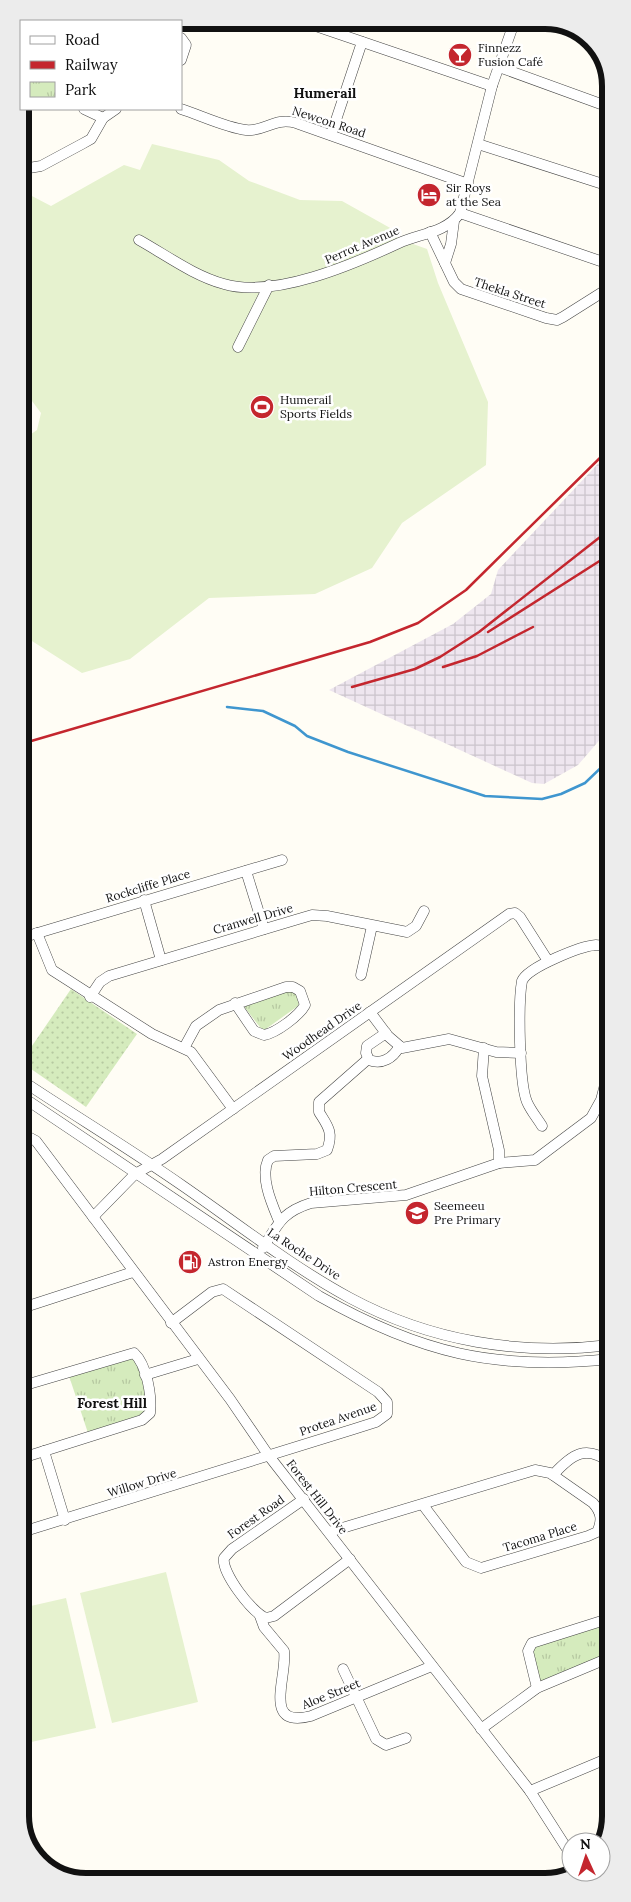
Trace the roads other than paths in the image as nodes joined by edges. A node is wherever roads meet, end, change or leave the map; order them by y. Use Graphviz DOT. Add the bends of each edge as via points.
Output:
graph roads {
  1 [pos="324,29"];
  2 [pos="512,29"];
  3 [pos="182,38"];
  4 [pos="362,42"];
  5 [pos="182,57"];
  6 [pos="499,67"];
  7 [pos="492,86"];
  8 [pos="602,104"];
  9 [pos="182,109"];
  10 [pos="86,110"];
  11 [pos="115,110"];
  12 [pos="103,118"];
  13 [pos="330,135"];
  14 [pos="478,144"];
  15 [pos="29,167"];
  16 [pos="468,184"];
  17 [pos="602,184"];
  18 [pos="457,217"];
  19 [pos="430,232"];
  20 [pos="139,240"];
  21 [pos="602,262"];
  22 [pos="445,263"];
  23 [pos="269,285"];
  24 [pos="602,292"];
  25 [pos="238,347"];
  26 [pos="282,860"];
  27 [pos="246,871"];
  28 [pos="144,900"];
  29 [pos="424,911"];
  30 [pos="372,926"];
  31 [pos="264,929"];
  32 [pos="37,933"];
  33 [pos="29,936"];
  34 [pos="602,946"];
  35 [pos="161,960"];
  36 [pos="548,961"];
  37 [pos="361,975"];
  38 [pos="90,997"];
  39 [pos="235,1003"];
  40 [pos="370,1012"];
  41 [pos="386,1034"];
  42 [pos="399,1047"];
  43 [pos="184,1048"];
  44 [pos="484,1048"];
  45 [pos="521,1053"];
  46 [pos="368,1059"];
  47 [pos="29,1085"];
  48 [pos="602,1092"];
  49 [pos="29,1101"];
  50 [pos="233,1109"];
  51 [pos="542,1126"];
  52 [pos="29,1137"];
  53 [pos="499,1163"];
  54 [pos="152,1164"];
  55 [pos="135,1174"];
  56 [pos="93,1217"];
  57 [pos="280,1221"];
  58 [pos="266,1244"];
  59 [pos="258,1255"];
  60 [pos="133,1272"];
  61 [pos="29,1306"];
  62 [pos="172,1323"];
  63 [pos="602,1346"];
  64 [pos="198,1359"];
  65 [pos="602,1360"];
  66 [pos="145,1375"];
  67 [pos="29,1384"];
  68 [pos="44,1451"];
  69 [pos="600,1454"];
  70 [pos="29,1456"];
  71 [pos="270,1456"];
  72 [pos="553,1475"];
  73 [pos="304,1499"];
  74 [pos="423,1505"];
  75 [pos="65,1520"];
  76 [pos="29,1530"];
  77 [pos="329,1532"];
  78 [pos="350,1559"];
  79 [pos="260,1616"];
  80 [pos="602,1621"];
  81 [pos="602,1661"];
  82 [pos="432,1666"];
  83 [pos="343,1670"];
  84 [pos="537,1688"];
  85 [pos="356,1698"];
  86 [pos="481,1729"];
  87 [pos="406,1738"];
  88 [pos="602,1761"];
  89 [pos="530,1791"];
  90 [pos="561,1839"];
  1 -- 4 [label="street"];
  2 -- 6 [label="street"];
  3 -- 5 [label="street" via="186,45"];
  4 -- 7 [label="street"];
  4 -- 13 [label="street"];
  6 -- 7 [label="street"];
  6 -- 8 [label="street"];
  7 -- 14 [label="street"];
  9 -- 13 [label="street, Newcon Road" via="244,130 259,129 286,120"];
  10 -- 12 [label="street"];
  11 -- 12 [label="street"];
  12 -- 15 [label="street" via="91,139 55,159"];
  13 -- 16 [label="street, Newcon Road"];
  14 -- 16 [label="street"];
  14 -- 17 [label="street"];
  16 -- 18 [label="street"];
  18 -- 19 [label="street, Perrot Avenue"];
  18 -- 21 [label="street"];
  18 -- 22 [label="street"];
  19 -- 22 [label="street, Thekla Street"];
  19 -- 23 [label="street, Perrot Avenue" via="352,265"];
  20 -- 23 [label="street, Perrot Avenue" via="224,285"];
  22 -- 24 [label="street, Thekla Street" via="461,289 552,320 562,318"];
  23 -- 25 [label="street"];
  26 -- 27 [label="street, Rockcliffe Place"];
  27 -- 28 [label="street, Rockcliffe Place"];
  27 -- 31 [label="street"];
  28 -- 32 [label="street, Rockcliffe Place"];
  28 -- 35 [label="street"];
  29 -- 30 [label="street, Cranwell Drive" via="416,926 407,932"];
  30 -- 31 [label="street, Cranwell Drive" via="320,915"];
  30 -- 37 [label="street"];
  31 -- 35 [label="street, Cranwell Drive"];
  32 -- 33 [label="street, Rockcliffe Place"];
  32 -- 38 [label="street" via="52,970"];
  34 -- 36 [label="street" via="593,945"];
  35 -- 38 [label="street, Cranwell Drive" via="104,978"];
  36 -- 40 [label="street, Woodhead Drive" via="518,915 512,912"];
  36 -- 45 [label="street" via="528,972 522,981"];
  38 -- 43 [label="street" via="152,1034"];
  39 -- 39 [label="street" via="254,1031 264,1035 301,1011 304,1005 300,991 290,986"];
  39 -- 43 [label="street" via="196,1026"];
  40 -- 41 [label="street"];
  40 -- 50 [label="street, Woodhead Drive"];
  41 -- 42 [label="street"];
  41 -- 46 [label="street" via="366,1046"];
  42 -- 44 [label="street" via="449,1039"];
  42 -- 46 [label="street" via="386,1060"];
  43 -- 50 [label="street" via="197,1058"];
  44 -- 45 [label="street"];
  44 -- 53 [label="street" via="482,1076"];
  45 -- 51 [label="street" via="527,1102"];
  46 -- 57 [label="street" via="319,1102 319,1112 329,1127 327,1150 317,1154 274,1156 268,1160 267,1183"];
  47 -- 54 [label="street, La Roche Drive"];
  48 -- 53 [label="street, Hilton Crescent" via="597,1109 583,1126 535,1160"];
  49 -- 55 [label="street, La Roche Drive"];
  50 -- 54 [label="street, Woodhead Drive"];
  52 -- 56 [label="street, Forest Hill Drive" via="36,1141"];
  53 -- 57 [label="street, Hilton Crescent" via="406,1195 311,1203 291,1210"];
  54 -- 55 [label="street"];
  54 -- 58 [label="street, La Roche Drive"];
  55 -- 56 [label="street"];
  55 -- 59 [label="street, La Roche Drive"];
  56 -- 60 [label="street, Forest Hill Drive"];
  57 -- 58 [label="street, Hilton Crescent"];
  58 -- 59 [label="street, Hilton Crescent"];
  58 -- 63 [label="street, La Roche Drive" via="350,1298 445,1336 528,1349"];
  59 -- 65 [label="street, La Roche Drive" via="360,1319 446,1352 534,1363"];
  60 -- 61 [label="street"];
  60 -- 62 [label="street, Forest Hill Drive"];
  62 -- 64 [label="street, Forest Hill Drive"];
  62 -- 71 [label="street, Protea Avenue" via="212,1292 221,1289 378,1392 387,1402 389,1410 376,1422"];
  64 -- 66 [label="street"];
  64 -- 71 [label="street, Forest Hill Drive"];
  66 -- 67 [label="street" via="137,1354 131,1352"];
  66 -- 68 [label="street" via="151,1407 146,1418"];
  68 -- 70 [label="street"];
  68 -- 75 [label="street"];
  69 -- 72 [label="street" via="586,1452 571,1457"];
  71 -- 73 [label="street, Forest Hill Drive"];
  71 -- 75 [label="street, Willow Drive"];
  72 -- 74 [label="street, Tacoma Place" via="540,1470 527,1472"];
  72 -- 74 [label="street, Tacoma Place" via="598,1509 601,1521 597,1532 481,1568 466,1562"];
  73 -- 77 [label="street, Forest Hill Drive"];
  73 -- 79 [label="street, Forest Road" via="224,1558 225,1569"];
  74 -- 77 [label="street, Tacoma Place"];
  75 -- 76 [label="street, Willow Drive"];
  77 -- 78 [label="street, Forest Hill Drive"];
  78 -- 79 [label="street" via="274,1616"];
  78 -- 82 [label="street, Forest Hill Drive"];
  79 -- 85 [label="street, Aloe Street" via="264,1627 284,1651 279,1698 282,1710 290,1718 299,1720"];
  80 -- 84 [label="street" via="532,1643 528,1652"];
  81 -- 84 [label="street"];
  82 -- 85 [label="street, Aloe Street"];
  82 -- 86 [label="street, Forest Hill Drive"];
  83 -- 85 [label="street"];
  84 -- 86 [label="street"];
  85 -- 87 [label="street" via="380,1743 391,1744"];
  86 -- 89 [label="street, Forest Hill Drive"];
  88 -- 89 [label="street"];
  89 -- 90 [label="street, Forest Hill Drive"];
}
